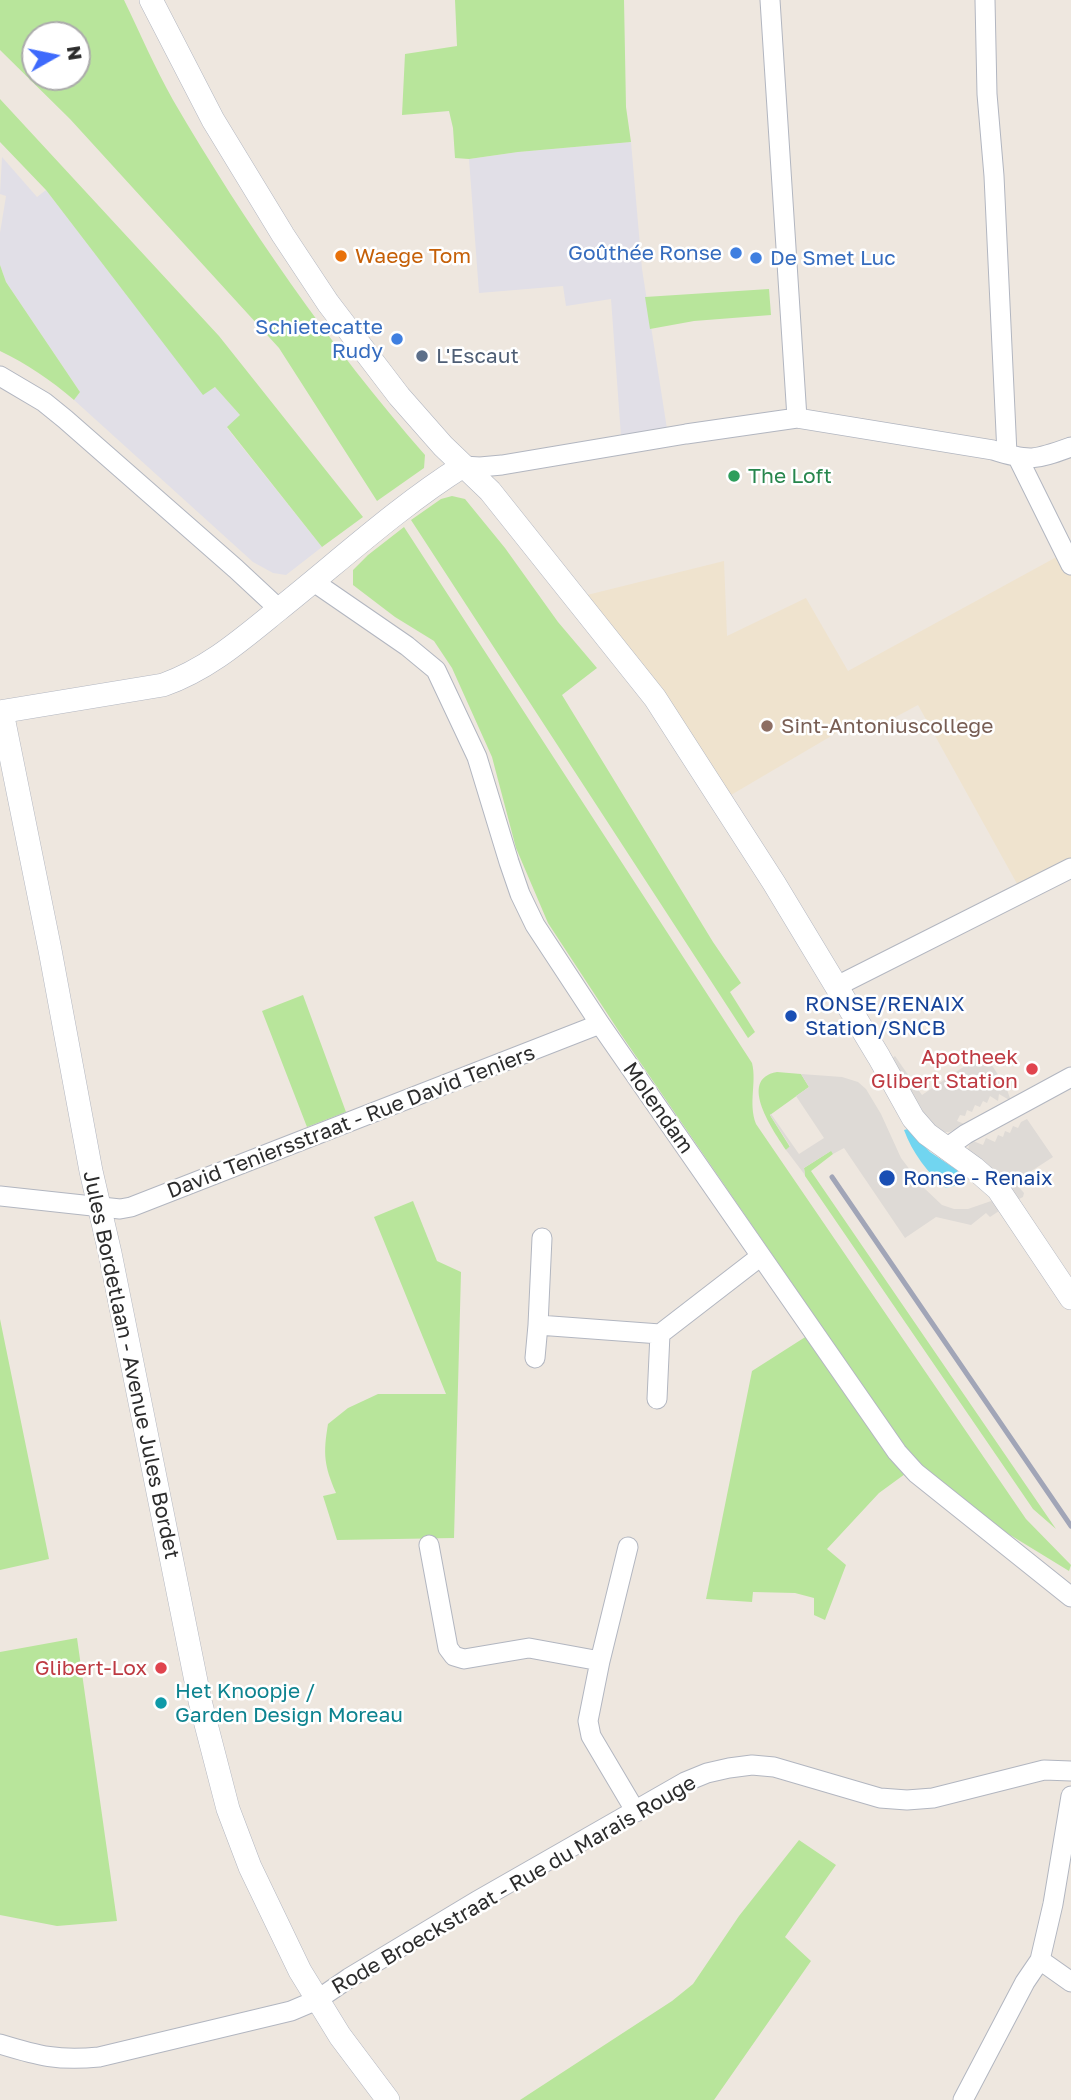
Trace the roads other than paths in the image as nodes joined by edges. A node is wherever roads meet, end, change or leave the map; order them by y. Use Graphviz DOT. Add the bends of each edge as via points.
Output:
graph roads {
  1 [pos="151,0"];
  2 [pos="770,0"];
  3 [pos="985,0"];
  4 [pos="0,376"];
  5 [pos="797,418"];
  6 [pos="1071,447"];
  7 [pos="1012,456"];
  8 [pos="463,466"];
  9 [pos="1071,565"];
  10 [pos="322,575"];
  11 [pos="279,610"];
  12 [pos="1,712"];
  13 [pos="1071,868"];
  14 [pos="837,986"];
  15 [pos="600,1024"];
  16 [pos="1071,1077"];
  17 [pos="945,1149"];
  18 [pos="0,1196"];
  19 [pos="100,1207"];
  20 [pos="542,1238"];
  21 [pos="761,1256"];
  22 [pos="1071,1298"];
  23 [pos="538,1325"];
  24 [pos="660,1334"];
  25 [pos="536,1359"];
  26 [pos="657,1399"];
  27 [pos="429,1545"];
  28 [pos="628,1547"];
  29 [pos="1071,1597"];
  30 [pos="600,1661"];
  31 [pos="1071,1771"];
  32 [pos="1071,1796"];
  33 [pos="636,1812"];
  34 [pos="1040,1961"];
  35 [pos="1071,1982"];
  36 [pos="317,2000"];
  37 [pos="0,2044"];
  38 [pos="388,2100"];
  39 [pos="963,2100"];
  1 -- 8 [label="street" via="219,131 282,235 399,396"];
  2 -- 5 [label="street"];
  3 -- 7 [label="street" via="987,94"];
  4 -- 11 [label="street" via="44,401"];
  5 -- 7 [label="street"];
  5 -- 8 [label="street" via="502,465"];
  6 -- 7 [label="street" via="1043,457"];
  7 -- 9 [label="street"];
  8 -- 10 [label="street"];
  8 -- 14 [label="street" via="490,491 655,698"];
  10 -- 11 [label="street"];
  10 -- 15 [label="street, Molendam" via="436,670 477,757 534,925"];
  11 -- 12 [label="street" via="188,676 163,685"];
  12 -- 19 [label="street, Jules Bordetlaan - Avenue Jules Bordet"];
  13 -- 14 [label="street"];
  14 -- 17 [label="street" via="913,1118"];
  15 -- 19 [label="street, David Teniersstraat - Rue David Teniers" via="141,1204"];
  15 -- 21 [label="street, Molendam"];
  16 -- 17 [label="street"];
  17 -- 22 [label="street" via="998,1189"];
  18 -- 19 [label="street, David Teniersstraat - Rue David Teniers"];
  19 -- 36 [label="street, Jules Bordetlaan - Avenue Jules Bordet" via="200,1701 228,1809 250,1867"];
  20 -- 23 [label="street"];
  21 -- 24 [label="street"];
  21 -- 29 [label="street, Molendam" via="916,1473"];
  23 -- 24 [label="street"];
  23 -- 25 [label="street"];
  24 -- 26 [label="street"];
  27 -- 30 [label="street" via="448,1648 454,1656 464,1659 529,1648"];
  28 -- 30 [label="street"];
  30 -- 33 [label="street" via="588,1721 591,1736"];
  31 -- 33 [label="street, Rode Broeckstraat - Rue du Marais Rouge" via="1044,1770 933,1798 907,1800 880,1798 774,1767 752,1765 707,1773"];
  32 -- 34 [label="street"];
  33 -- 36 [label="street, Rode Broeckstraat - Rue du Marais Rouge" via="454,1915"];
  34 -- 35 [label="street"];
  34 -- 39 [label="street"];
  36 -- 37 [label="street, Rode Broeckstraat - Rue du Marais Rouge" via="278,2016 99,2057 46,2058"];
  36 -- 38 [label="street, Jules Bordetlaan - Avenue Jules Bordet"];
}
